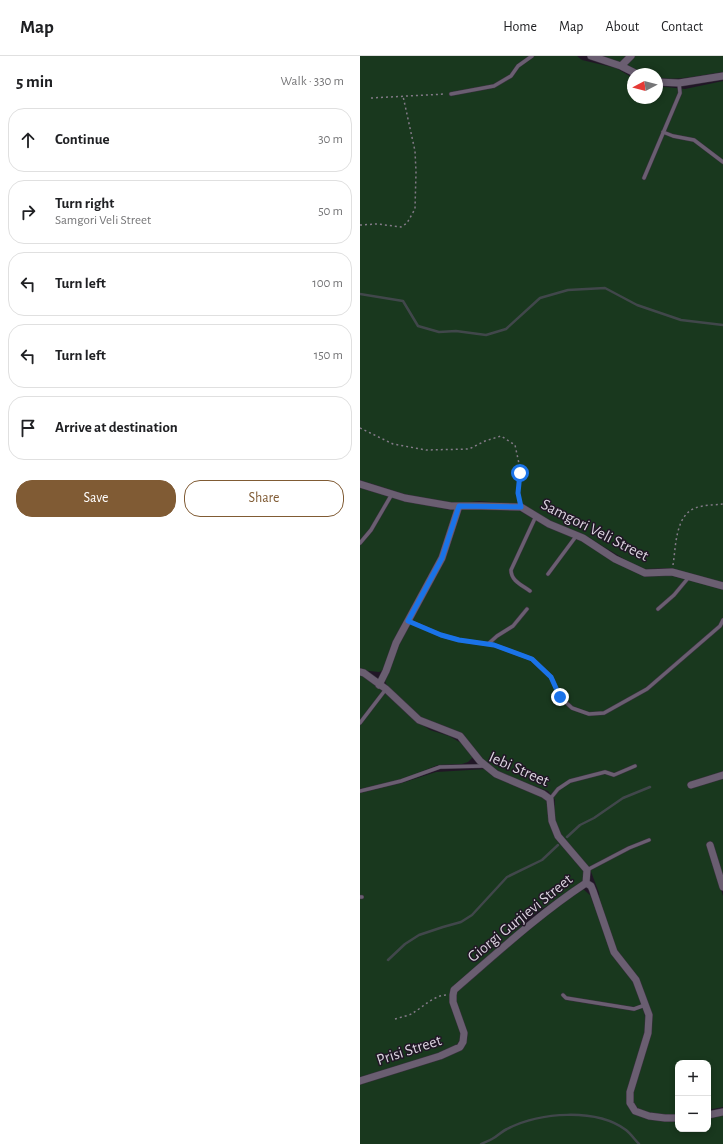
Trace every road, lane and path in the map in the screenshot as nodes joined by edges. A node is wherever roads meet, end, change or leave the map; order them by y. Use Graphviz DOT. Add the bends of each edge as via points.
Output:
graph roads {
  1 [pos="532,56"];
  2 [pos="591,56"];
  3 [pos="631,56"];
  4 [pos="622,66"];
  5 [pos="627,69"];
  6 [pos="723,76"];
  7 [pos="663,83"];
  8 [pos="679,84"];
  9 [pos="451,94"];
  10 [pos="403,96"];
  11 [pos="371,98"];
  12 [pos="663,132"];
  13 [pos="723,162"];
  14 [pos="644,178"];
  15 [pos="360,225"];
  16 [pos="360,428"];
  17 [pos="360,484"];
  18 [pos="392,493"];
  19 [pos="723,504"];
  20 [pos="459,506"];
  21 [pos="521,507"];
  22 [pos="536,516"];
  23 [pos="577,535"];
  24 [pos="360,543"];
  25 [pos="672,572"];
  26 [pos="548,574"];
  27 [pos="689,577"];
  28 [pos="723,586"];
  29 [pos="530,591"];
  30 [pos="527,609"];
  31 [pos="658,609"];
  32 [pos="723,620"];
  33 [pos="408,621"];
  34 [pos="488,644"];
  35 [pos="360,672"];
  36 [pos="379,684"];
  37 [pos="386,689"];
  38 [pos="360,722"];
  39 [pos="486,766"];
  40 [pos="636,766"];
  41 [pos="723,774"];
  42 [pos="691,785"];
  43 [pos="360,791"];
  44 [pos="550,799"];
  45 [pos="649,840"];
  46 [pos="710,845"];
  47 [pos="587,870"];
  48 [pos="586,883"];
  49 [pos="723,887"];
  50 [pos="453,995"];
  51 [pos="563,995"];
  52 [pos="645,1005"];
  53 [pos="395,1019"];
  54 [pos="360,1081"];
  55 [pos="723,1112"];
  56 [pos="711,1114"];
  57 [pos="675,1118"];
  1 -- 9 [label="lane" via="518,66 511,76 494,86"];
  2 -- 4 [label="street"];
  3 -- 4 [label="street"];
  4 -- 5 [label="street"];
  6 -- 8 [label="street"];
  7 -- 8 [label="street"];
  8 -- 12 [label="lane" via="680,93"];
  9 -- 10 [label="path"];
  10 -- 11 [label="path"];
  10 -- 15 [label="path" via="416,151 415,209 407,223 401,227"];
  12 -- 13 [label="lane" via="694,140"];
  12 -- 14 [label="lane"];
  16 -- 21 [label="path" via="393,444 426,450 469,449 500,436 515,445 520,473 518,493"];
  17 -- 18 [label="street, Samgori Veli Street"];
  18 -- 20 [label="street, Samgori Veli Street" via="405,498"];
  18 -- 24 [label="lane" via="372,530"];
  19 -- 25 [label="path" via="695,508 684,516 678,530"];
  20 -- 21 [label="street, Samgori Veli Street"];
  20 -- 33 [label="street" via="442,558"];
  21 -- 22 [label="street, Samgori Veli Street"];
  22 -- 23 [label="street, Samgori Veli Street"];
  22 -- 29 [label="lane" via="511,570 511,576"];
  23 -- 25 [label="street, Samgori Veli Street" via="615,559 645,573"];
  23 -- 26 [label="lane"];
  25 -- 27 [label="street, Samgori Veli Street"];
  27 -- 28 [label="street, Samgori Veli Street"];
  27 -- 31 [label="lane"];
  30 -- 34 [label="lane" via="513,626"];
  32 -- 34 [label="lane" via="720,626 647,689 604,713 589,714 572,708 560,697 551,677 532,659"];
  33 -- 34 [label="lane" via="441,635"];
  33 -- 36 [label="street"];
  35 -- 36 [label="street"];
  36 -- 37 [label="street"];
  37 -- 38 [label="lane"];
  37 -- 39 [label="street" via="419,720 460,736"];
  39 -- 43 [label="lane, Iebi Street" via="440,768 400,782"];
  39 -- 44 [label="street, Iebi Street" via="496,774"];
  40 -- 44 [label="lane" via="614,775 605,772 570,781 558,789"];
  41 -- 42 [label="street"];
  44 -- 47 [label="street, Iebi Street" via="552,821 558,836"];
  45 -- 47 [label="lane"];
  46 -- 49 [label="street"];
  47 -- 48 [label="street"];
  48 -- 50 [label="street, Giorgi Gurjievi Street" via="522,931 454,990"];
  48 -- 52 [label="street, Giorgi Gurjievi Street" via="591,886 614,952 636,980"];
  50 -- 53 [label="path" via="442,995 413,1013"];
  50 -- 54 [label="street, Prisi Street" via="458,1019 464,1032 464,1042 460,1048"];
  51 -- 52 [label="lane" via="566,998 634,1009"];
  52 -- 57 [label="street, Giorgi Gurjievi Street" via="649,1015 648,1033 630,1092 630,1103 635,1111 648,1116"];
  55 -- 56 [label="street"];
}
